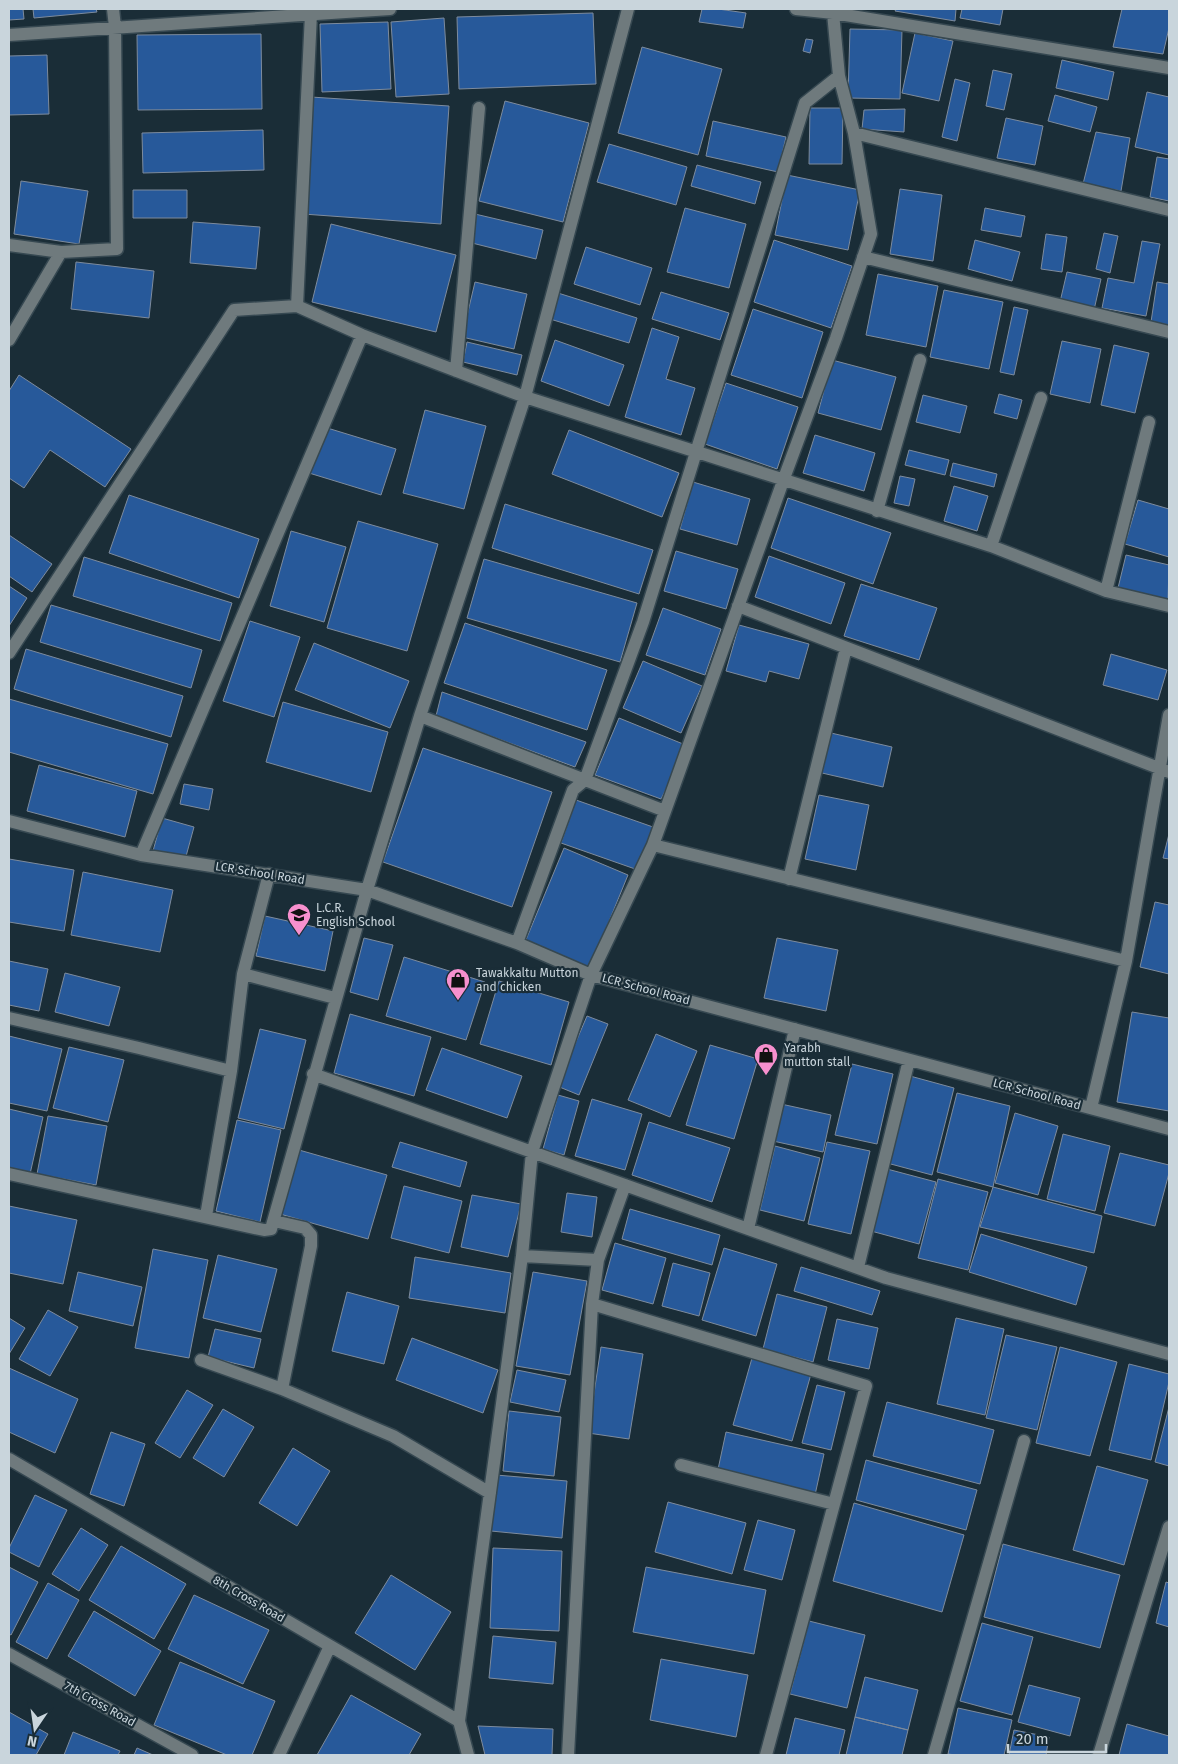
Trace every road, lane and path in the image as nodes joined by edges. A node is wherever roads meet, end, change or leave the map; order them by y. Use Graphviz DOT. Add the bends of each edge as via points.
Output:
graph roads {
  1 [pos="113,9"];
  2 [pos="390,9"];
  3 [pos="628,9"];
  4 [pos="796,9"];
  5 [pos="833,11"];
  6 [pos="311,14"];
  7 [pos="115,27"];
  8 [pos="9,35"];
  9 [pos="1169,68"];
  10 [pos="839,76"];
  11 [pos="479,108"];
  12 [pos="854,133"];
  13 [pos="1169,210"];
  14 [pos="9,244"];
  15 [pos="61,252"];
  16 [pos="863,257"];
  17 [pos="297,306"];
  18 [pos="1169,332"];
  19 [pos="362,335"];
  20 [pos="9,340"];
  21 [pos="920,360"];
  22 [pos="456,370"];
  23 [pos="525,397"];
  24 [pos="1041,398"];
  25 [pos="1150,422"];
  26 [pos="696,452"];
  27 [pos="783,481"];
  28 [pos="877,511"];
  29 [pos="990,546"];
  30 [pos="1106,591"];
  31 [pos="738,606"];
  32 [pos="1169,606"];
  33 [pos="846,648"];
  34 [pos="9,653"];
  35 [pos="1169,715"];
  36 [pos="420,716"];
  37 [pos="1164,771"];
  38 [pos="585,780"];
  39 [pos="665,811"];
  40 [pos="9,821"];
  41 [pos="652,845"];
  42 [pos="141,855"];
  43 [pos="269,874"];
  44 [pos="790,879"];
  45 [pos="367,890"];
  46 [pos="516,943"];
  47 [pos="1126,961"];
  48 [pos="243,974"];
  49 [pos="591,975"];
  50 [pos="335,998"];
  51 [pos="9,1018"];
  52 [pos="795,1030"];
  53 [pos="909,1060"];
  54 [pos="231,1071"];
  55 [pos="314,1074"];
  56 [pos="1091,1108"];
  57 [pos="1169,1129"];
  58 [pos="532,1152"];
  59 [pos="9,1174"];
  60 [pos="625,1185"];
  61 [pos="206,1216"];
  62 [pos="274,1221"];
  63 [pos="748,1229"];
  64 [pos="522,1256"];
  65 [pos="598,1260"];
  66 [pos="858,1267"];
  67 [pos="592,1304"];
  68 [pos="1169,1354"];
  69 [pos="201,1360"];
  70 [pos="282,1389"];
  71 [pos="1024,1441"];
  72 [pos="9,1459"];
  73 [pos="680,1465"];
  74 [pos="490,1493"];
  75 [pos="834,1504"];
  76 [pos="1169,1527"];
  77 [pos="330,1646"];
  78 [pos="9,1654"];
  79 [pos="459,1720"];
  80 [pos="192,1755"];
  81 [pos="280,1755"];
  82 [pos="468,1755"];
  83 [pos="568,1755"];
  84 [pos="766,1755"];
  85 [pos="934,1755"];
  86 [pos="1099,1755"];
  1 -- 7 [label="street"];
  2 -- 6 [label="street"];
  3 -- 23 [label="street"];
  4 -- 5 [label="street"];
  5 -- 9 [label="street"];
  5 -- 10 [label="street"];
  6 -- 7 [label="street"];
  6 -- 17 [label="street"];
  7 -- 8 [label="street"];
  7 -- 15 [label="street" via="117,249"];
  10 -- 12 [label="street"];
  10 -- 26 [label="street" via="805,104"];
  11 -- 22 [label="street"];
  12 -- 13 [label="street"];
  12 -- 16 [label="street" via="871,234"];
  14 -- 15 [label="street"];
  15 -- 20 [label="street"];
  16 -- 18 [label="street"];
  16 -- 27 [label="street"];
  17 -- 19 [label="street"];
  17 -- 34 [label="street" via="234,310"];
  19 -- 22 [label="street"];
  19 -- 42 [label="street"];
  21 -- 28 [label="street"];
  22 -- 23 [label="street"];
  23 -- 26 [label="street"];
  23 -- 36 [label="street"];
  24 -- 29 [label="street"];
  25 -- 30 [label="street"];
  26 -- 27 [label="street"];
  26 -- 38 [label="street" via="644,622"];
  27 -- 28 [label="street"];
  27 -- 31 [label="street"];
  28 -- 29 [label="street"];
  29 -- 30 [label="street"];
  30 -- 32 [label="street"];
  31 -- 33 [label="street"];
  31 -- 39 [label="street"];
  33 -- 37 [label="street"];
  33 -- 44 [label="street"];
  35 -- 37 [label="street"];
  36 -- 38 [label="street"];
  36 -- 45 [label="street"];
  37 -- 47 [label="street"];
  38 -- 39 [label="street"];
  38 -- 46 [label="street" via="573,790"];
  39 -- 41 [label="street"];
  40 -- 42 [label="street, LCR School Road"];
  41 -- 44 [label="street"];
  41 -- 49 [label="street"];
  42 -- 43 [label="street, LCR School Road"];
  43 -- 45 [label="street, LCR School Road"];
  43 -- 48 [label="street"];
  44 -- 47 [label="street"];
  45 -- 46 [label="street, LCR School Road"];
  45 -- 50 [label="street"];
  46 -- 49 [label="street, LCR School Road"];
  47 -- 56 [label="street"];
  48 -- 50 [label="street"];
  48 -- 54 [label="street"];
  49 -- 52 [label="street, LCR School Road"];
  49 -- 58 [label="street"];
  50 -- 55 [label="street"];
  51 -- 54 [label="street"];
  52 -- 53 [label="street, LCR School Road"];
  52 -- 63 [label="street"];
  53 -- 56 [label="street, LCR School Road"];
  53 -- 66 [label="street"];
  54 -- 61 [label="street"];
  55 -- 58 [label="street"];
  55 -- 62 [label="street"];
  56 -- 57 [label="street, LCR School Road"];
  58 -- 60 [label="street"];
  58 -- 64 [label="street"];
  59 -- 61 [label="street"];
  60 -- 63 [label="street"];
  60 -- 65 [label="street"];
  61 -- 62 [label="street" via="264,1230 270,1229"];
  62 -- 70 [label="street" via="305,1228 311,1235"];
  63 -- 66 [label="street"];
  64 -- 65 [label="street"];
  64 -- 74 [label="street"];
  65 -- 67 [label="street"];
  66 -- 68 [label="street" via="895,1280"];
  67 -- 75 [label="street" via="866,1386"];
  67 -- 83 [label="street"];
  69 -- 70 [label="street"];
  70 -- 74 [label="street" via="393,1436"];
  71 -- 85 [label="street"];
  72 -- 77 [label="street, 8th Cross Road"];
  73 -- 75 [label="street"];
  74 -- 79 [label="street"];
  75 -- 84 [label="street"];
  76 -- 86 [label="street"];
  77 -- 79 [label="street, 8th Cross Road"];
  77 -- 81 [label="street"];
  78 -- 80 [label="street, 7th Cross Road"];
  79 -- 82 [label="street"];
}
